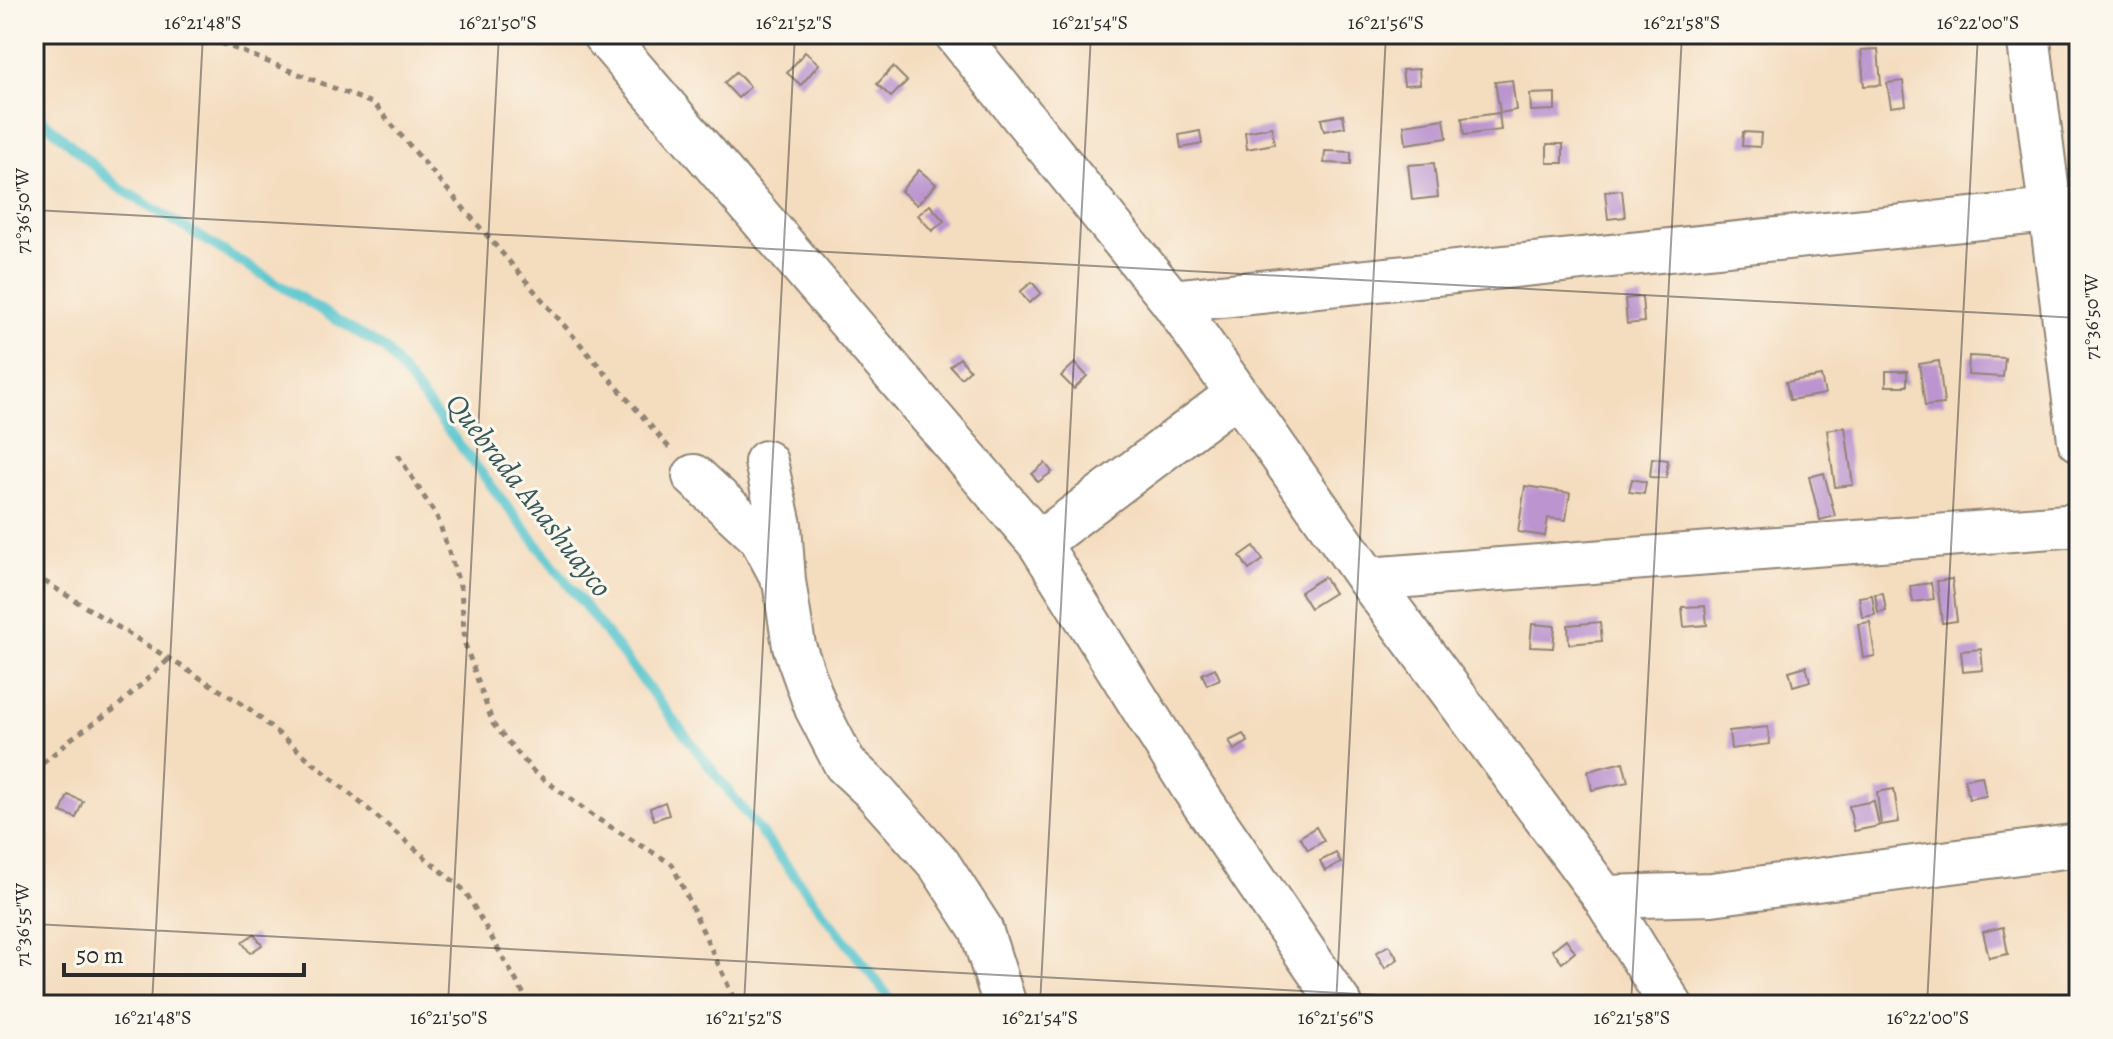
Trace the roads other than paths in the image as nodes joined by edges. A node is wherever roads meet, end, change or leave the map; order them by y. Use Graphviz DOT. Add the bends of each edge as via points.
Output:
graph roads {
  1 [pos="603,34"];
  2 [pos="956,34"];
  3 [pos="2028,34"];
  4 [pos="2064,210"];
  5 [pos="1172,301"];
  6 [pos="1237,394"];
  7 [pos="2079,440"];
  8 [pos="766,462"];
  9 [pos="694,476"];
  10 [pos="2079,525"];
  11 [pos="1039,543"];
  12 [pos="1368,579"];
  13 [pos="784,581"];
  14 [pos="2079,845"];
  15 [pos="1604,897"];
  16 [pos="1005,1005"];
  17 [pos="1341,1005"];
  18 [pos="1671,1005"];
  1 -- 11 [label="street"];
  2 -- 5 [label="street"];
  3 -- 4 [label="street"];
  4 -- 5 [label="street"];
  4 -- 7 [label="street"];
  5 -- 6 [label="street"];
  6 -- 11 [label="street"];
  6 -- 12 [label="street"];
  8 -- 13 [label="street" via="780,525"];
  9 -- 13 [label="street" via="760,537"];
  10 -- 12 [label="street"];
  11 -- 17 [label="street" via="1192,787"];
  12 -- 15 [label="street"];
  13 -- 16 [label="street" via="794,646 816,708 845,764 939,864 981,929"];
  14 -- 15 [label="street" via="1712,894"];
  15 -- 18 [label="street"];
}
